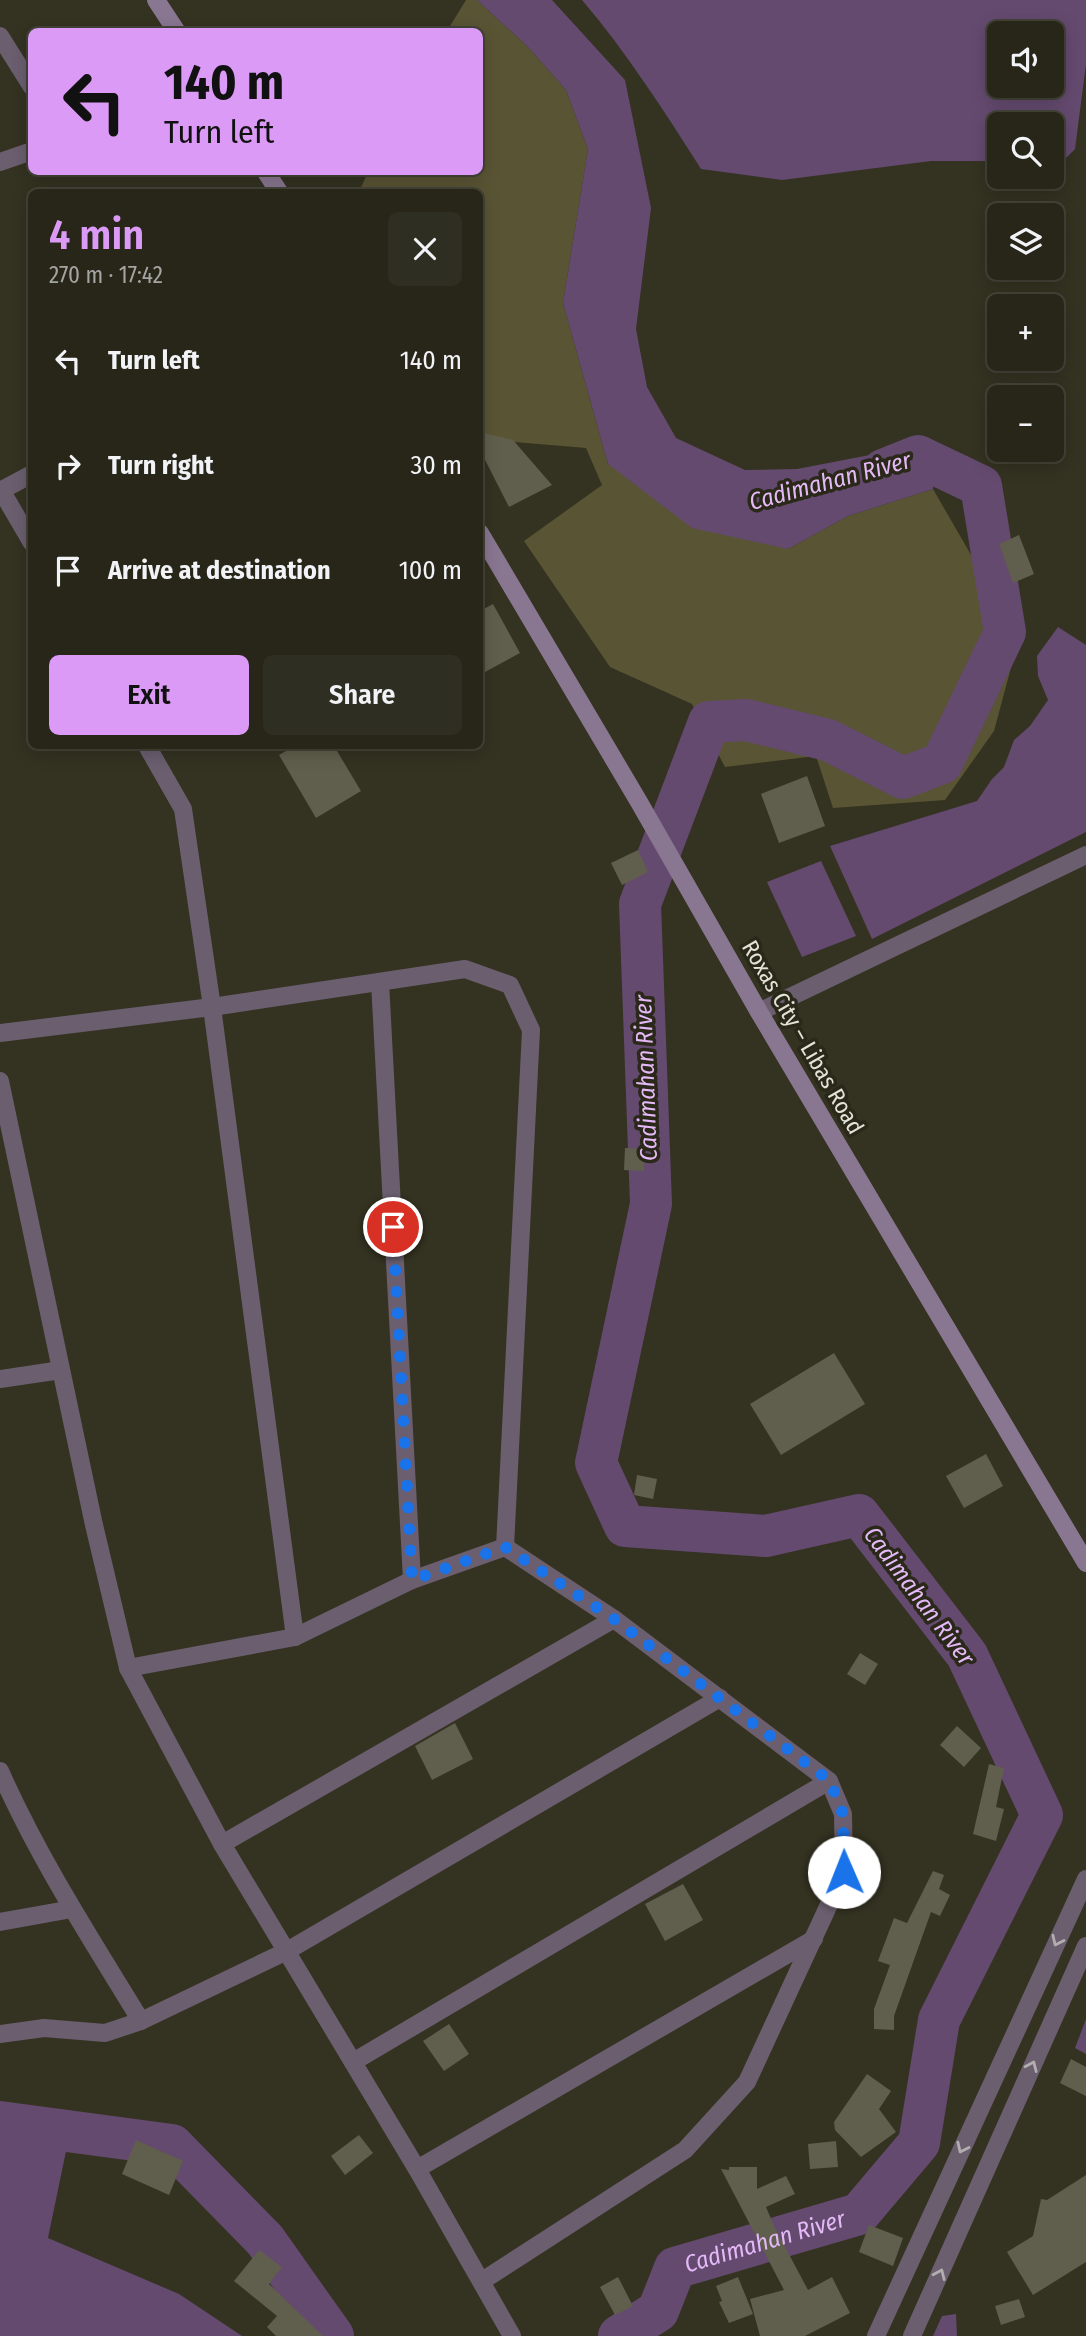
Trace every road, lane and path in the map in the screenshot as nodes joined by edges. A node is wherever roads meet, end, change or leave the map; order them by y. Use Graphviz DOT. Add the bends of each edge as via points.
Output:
graph roads {
  1 [pos="156,0"];
  2 [pos="174,28"];
  3 [pos="0,36"];
  4 [pos="28,81"];
  5 [pos="28,152"];
  6 [pos="0,162"];
  7 [pos="28,476"];
  8 [pos="1,490"];
  9 [pos="28,536"];
  10 [pos="483,538"];
  11 [pos="149,749"];
  12 [pos="1086,855"];
  13 [pos="380,982"];
  14 [pos="212,1007"];
  15 [pos="759,1012"];
  16 [pos="0,1033"];
  17 [pos="0,1081"];
  18 [pos="61,1370"];
  19 [pos="0,1379"];
  20 [pos="505,1547"];
  21 [pos="1086,1563"];
  22 [pos="412,1580"];
  23 [pos="614,1619"];
  24 [pos="295,1637"];
  25 [pos="128,1668"];
  26 [pos="720,1698"];
  27 [pos="0,1771"];
  28 [pos="830,1781"];
  29 [pos="8,1811"];
  30 [pos="222,1844"];
  31 [pos="1086,1879"];
  32 [pos="72,1909"];
  33 [pos="0,1922"];
  34 [pos="815,1939"];
  35 [pos="1086,1946"];
  36 [pos="287,1951"];
  37 [pos="141,2021"];
  38 [pos="0,2034"];
  39 [pos="353,2062"];
  40 [pos="418,2169"];
  41 [pos="482,2281"];
  42 [pos="512,2336"];
  43 [pos="876,2336"];
  44 [pos="912,2336"];
  1 -- 2 [label="main road"];
  3 -- 4 [label="street"];
  5 -- 6 [label="street"];
  7 -- 8 [label="street"];
  8 -- 9 [label="street"];
  10 -- 15 [label="main road, Roxas City – Libas Road"];
  11 -- 14 [label="street" via="183,809"];
  12 -- 15 [label="street"];
  13 -- 14 [label="street"];
  13 -- 20 [label="street" via="465,969 510,985 531,1030"];
  13 -- 22 [label="street"];
  14 -- 16 [label="street"];
  14 -- 24 [label="street"];
  15 -- 21 [label="main road, Roxas City – Libas Road"];
  17 -- 18 [label="street"];
  18 -- 19 [label="street"];
  18 -- 25 [label="street"];
  20 -- 22 [label="street"];
  20 -- 23 [label="street"];
  22 -- 24 [label="street"];
  23 -- 26 [label="street"];
  23 -- 30 [label="street"];
  24 -- 25 [label="street"];
  25 -- 30 [label="street"];
  26 -- 28 [label="street"];
  26 -- 36 [label="street"];
  27 -- 29 [label="street"];
  28 -- 34 [label="street" via="843,1814 844,1872"];
  28 -- 39 [label="street"];
  29 -- 32 [label="street"];
  30 -- 36 [label="street"];
  31 -- 43 [label="street, one-way"];
  32 -- 33 [label="street"];
  32 -- 37 [label="street"];
  34 -- 40 [label="street"];
  34 -- 41 [label="street" via="747,2082 685,2150"];
  44 -- 35 [label="street, one-way"];
  36 -- 37 [label="street"];
  36 -- 39 [label="street"];
  37 -- 38 [label="street" via="105,2033 44,2028"];
  39 -- 40 [label="street"];
  40 -- 41 [label="street"];
  41 -- 42 [label="street"];
}
